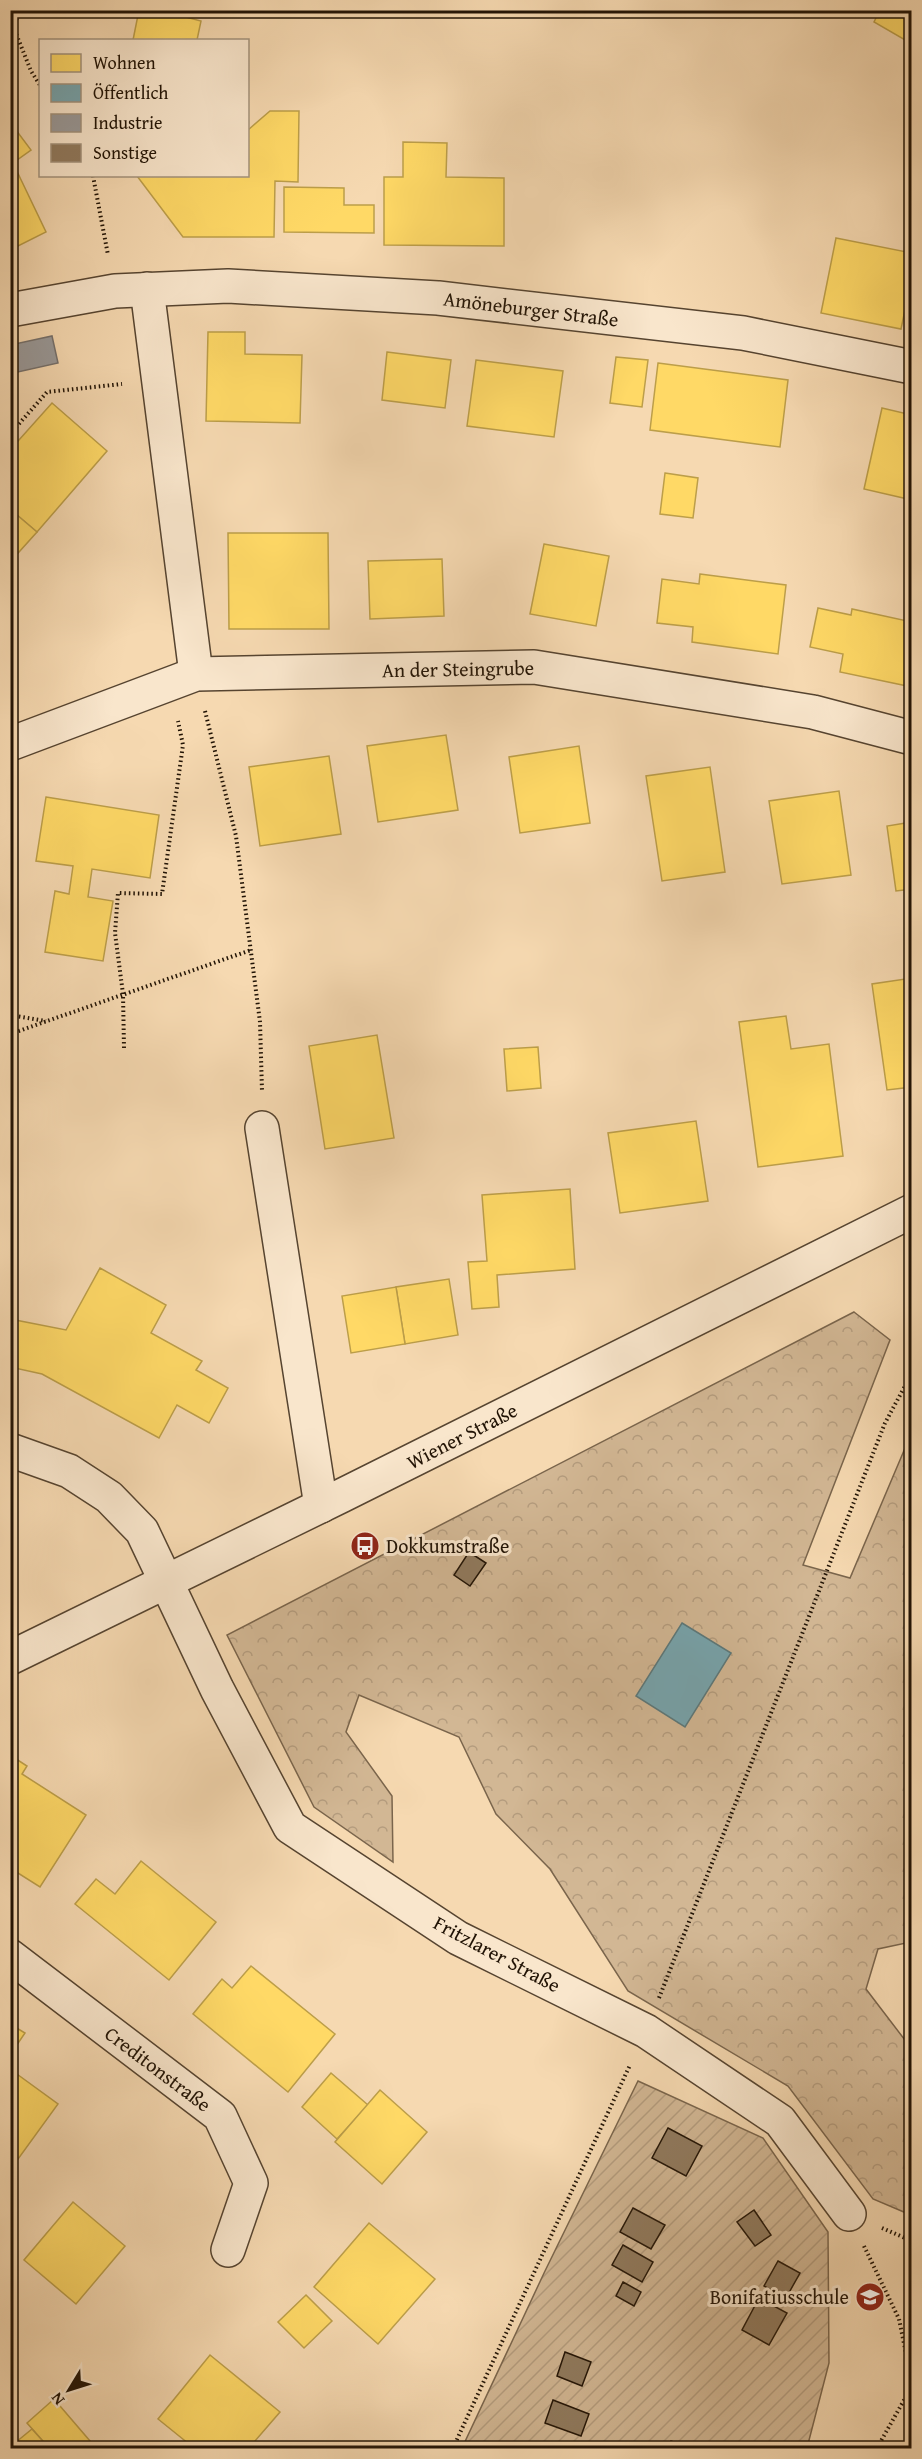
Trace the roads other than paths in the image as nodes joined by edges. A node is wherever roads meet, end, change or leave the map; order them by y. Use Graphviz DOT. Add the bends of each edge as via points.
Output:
graph roads {
  1 [pos="147,289"];
  2 [pos="10,310"];
  3 [pos="912,367"];
  4 [pos="183,679"];
  5 [pos="912,738"];
  6 [pos="10,744"];
  7 [pos="262,1128"];
  8 [pos="912,1211"];
  9 [pos="10,1450"];
  10 [pos="321,1506"];
  11 [pos="166,1582"];
  12 [pos="10,1658"];
  13 [pos="10,1956"];
  14 [pos="849,2214"];
  15 [pos="228,2250"];
  1 -- 2 [label="street, Amöneburger Straße"];
  1 -- 3 [label="street, Amöneburger Straße" via="228,286 438,298 743,333"];
  1 -- 4 [label="street" via="159,380"];
  4 -- 5 [label="street, An der Steingrube" via="534,667 813,712"];
  4 -- 6 [label="street, An der Steingrube"];
  7 -- 10 [label="street"];
  8 -- 10 [label="street, Wiener Straße"];
  9 -- 11 [label="street" via="69,1471 109,1497 142,1531"];
  10 -- 11 [label="street, Wiener Straße"];
  11 -- 12 [label="street, Wiener Straße"];
  11 -- 14 [label="street, Fritzlarer Straße" via="290,1827 458,1938 646,2031 780,2121"];
  13 -- 15 [label="street, Creditonstraße" via="220,2116 251,2183"];
}
